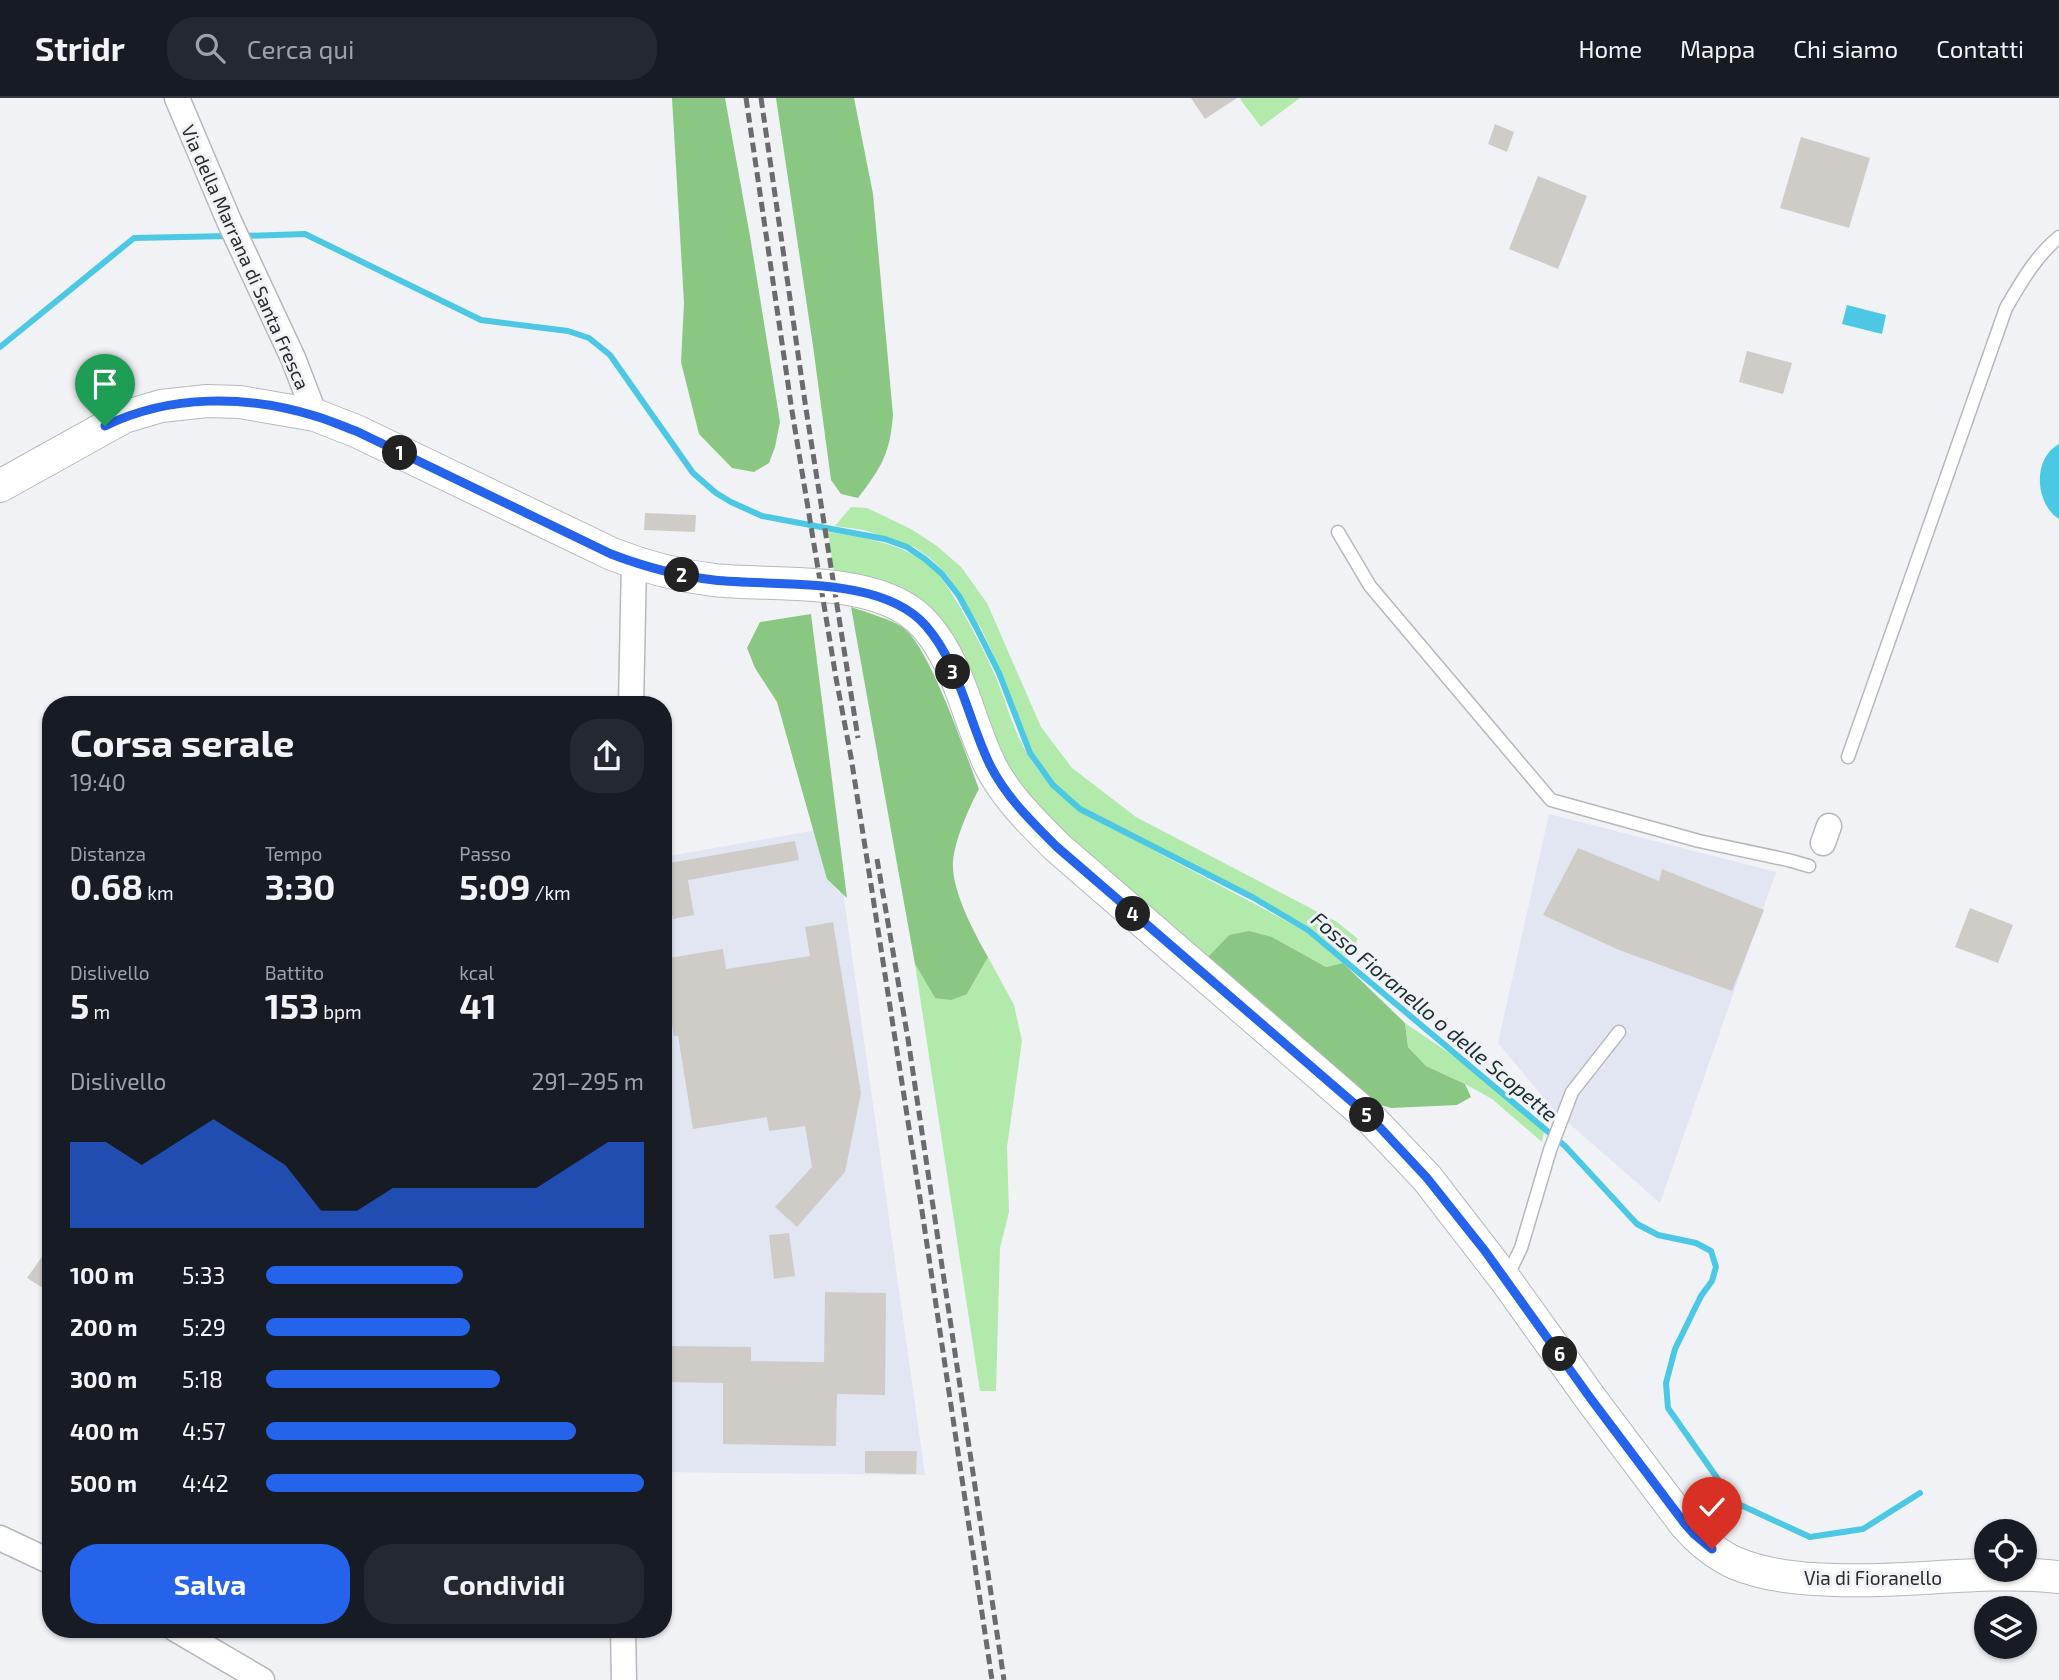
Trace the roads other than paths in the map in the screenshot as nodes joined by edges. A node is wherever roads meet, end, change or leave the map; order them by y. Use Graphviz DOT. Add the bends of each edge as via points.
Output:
graph roads {
  1 [pos="177,98"];
  2 [pos="2059,237"];
  3 [pos="315,415"];
  4 [pos="0,486"];
  5 [pos="1338,532"];
  6 [pos="634,563"];
  7 [pos="631,696"];
  8 [pos="1848,757"];
  9 [pos="1809,866"];
  10 [pos="1619,1032"];
  11 [pos="1505,1279"];
  12 [pos="0,1538"];
  13 [pos="42,1558"];
  14 [pos="2059,1577"];
  15 [pos="190,1638"];
  16 [pos="623,1638"];
  17 [pos="262,1680"];
  18 [pos="624,1680"];
  1 -- 3 [label="street, Via della Marrana di Santa Fresca"];
  2 -- 8 [label="lane" via="2044,250 2006,308"];
  3 -- 4 [label="street, Via di Fioranello" via="240,402 161,406 114,422"];
  3 -- 6 [label="street, Via di Fioranello"];
  5 -- 9 [label="lane" via="1370,586 1551,800"];
  6 -- 7 [label="street"];
  6 -- 11 [label="street, Via di Fioranello" via="712,580 857,590 892,601 919,618 957,679 997,778 1028,818 1372,1119 1427,1178"];
  10 -- 11 [label="lane" via="1572,1091 1521,1248"];
  11 -- 14 [label="street, Via di Fioranello" via="1685,1524 1734,1563 1818,1580 2011,1574"];
  12 -- 13 [label="street"];
  15 -- 17 [label="street"];
  16 -- 18 [label="street"];
}
